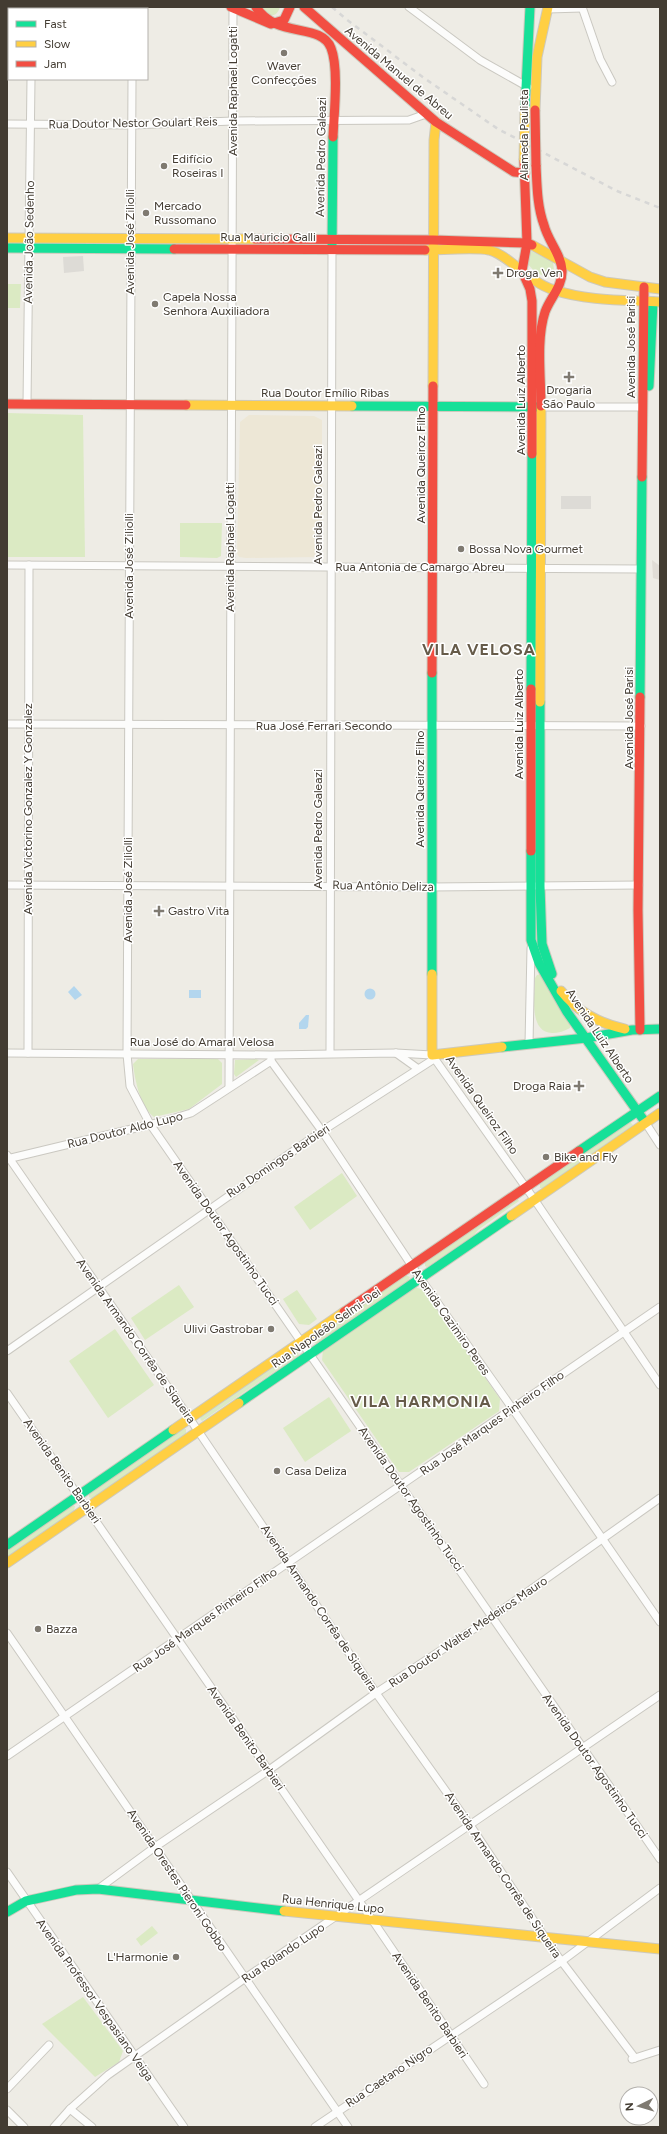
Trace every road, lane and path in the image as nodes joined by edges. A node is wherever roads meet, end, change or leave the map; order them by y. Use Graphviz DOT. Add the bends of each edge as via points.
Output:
graph roads {
  1 [pos="89,7"];
  2 [pos="232,7"];
  3 [pos="256,7"];
  4 [pos="290,7"];
  5 [pos="304,7"];
  6 [pos="409,7"];
  7 [pos="133,8"];
  8 [pos="548,8"];
  9 [pos="582,8"];
  10 [pos="528,9"];
  11 [pos="271,24"];
  12 [pos="31,80"];
  13 [pos="132,80"];
  14 [pos="612,82"];
  15 [pos="525,86"];
  16 [pos="536,88"];
  17 [pos="426,114"];
  18 [pos="234,121"];
  19 [pos="333,121"];
  20 [pos="436,122"];
  21 [pos="7,124"];
  22 [pos="31,124"];
  23 [pos="132,125"];
  24 [pos="525,173"];
  25 [pos="7,238"];
  26 [pos="30,238"];
  27 [pos="130,239"];
  28 [pos="232,240"];
  29 [pos="527,243"];
  30 [pos="332,244"];
  31 [pos="433,244"];
  32 [pos="7,248"];
  33 [pos="29,248"];
  34 [pos="130,248"];
  35 [pos="232,249"];
  36 [pos="560,260"];
  37 [pos="522,271"];
  38 [pos="644,287"];
  39 [pos="660,289"];
  40 [pos="555,290"];
  41 [pos="642,301"];
  42 [pos="656,302"];
  43 [pos="7,404"];
  44 [pos="28,404"];
  45 [pos="130,405"];
  46 [pos="232,405"];
  47 [pos="330,406"];
  48 [pos="433,406"];
  49 [pos="537,407"];
  50 [pos="643,407"];
  51 [pos="7,565"];
  52 [pos="29,565"];
  53 [pos="129,565"];
  54 [pos="230,566"];
  55 [pos="330,566"];
  56 [pos="433,566"];
  57 [pos="537,567"];
  58 [pos="641,569"];
  59 [pos="7,724"];
  60 [pos="28,724"];
  61 [pos="128,725"];
  62 [pos="230,726"];
  63 [pos="330,726"];
  64 [pos="432,726"];
  65 [pos="641,726"];
  66 [pos="535,727"];
  67 [pos="7,885"];
  68 [pos="29,885"];
  69 [pos="229,885"];
  70 [pos="129,886"];
  71 [pos="330,886"];
  72 [pos="540,886"];
  73 [pos="639,886"];
  74 [pos="431,887"];
  75 [pos="530,887"];
  76 [pos="531,940"];
  77 [pos="599,1023"];
  78 [pos="660,1029"];
  79 [pos="636,1030"];
  80 [pos="586,1038"];
  81 [pos="529,1044"];
  82 [pos="7,1053"];
  83 [pos="28,1053"];
  84 [pos="330,1053"];
  85 [pos="396,1053"];
  86 [pos="127,1054"];
  87 [pos="228,1055"];
  88 [pos="433,1057"];
  89 [pos="271,1058"];
  90 [pos="417,1068"];
  91 [pos="229,1087"];
  92 [pos="660,1096"];
  93 [pos="637,1111"];
  94 [pos="660,1113"];
  95 [pos="645,1122"];
  96 [pos="150,1124"];
  97 [pos="322,1131"];
  98 [pos="660,1145"];
  99 [pos="8,1157"];
  100 [pos="526,1188"];
  101 [pos="534,1199"];
  102 [pos="209,1208"];
  103 [pos="412,1266"];
  104 [pos="420,1278"];
  105 [pos="99,1287"];
  106 [pos="660,1307"];
  107 [pos="624,1331"];
  108 [pos="301,1341"];
  109 [pos="7,1351"];
  110 [pos="310,1354"];
  111 [pos="660,1385"];
  112 [pos="7,1393"];
  113 [pos="512,1408"];
  114 [pos="190,1419"];
  115 [pos="198,1431"];
  116 [pos="402,1486"];
  117 [pos="79,1495"];
  118 [pos="660,1498"];
  119 [pos="87,1507"];
  120 [pos="603,1539"];
  121 [pos="7,1545"];
  122 [pos="288,1562"];
  123 [pos="7,1563"];
  124 [pos="492,1617"];
  125 [pos="660,1622"];
  126 [pos="7,1633"];
  127 [pos="177,1639"];
  128 [pos="376,1693"];
  129 [pos="660,1695"];
  130 [pos="65,1717"];
  131 [pos="583,1748"];
  132 [pos="7,1756"];
  133 [pos="269,1770"];
  134 [pos="470,1825"];
  135 [pos="155,1847"];
  136 [pos="660,1859"];
  137 [pos="7,1872"];
  138 [pos="660,1888"];
  139 [pos="98,1889"];
  140 [pos="26,1901"];
  141 [pos="191,1901"];
  142 [pos="359,1901"];
  143 [pos="7,1912"];
  144 [pos="336,1916"];
  145 [pos="373,1920"];
  146 [pos="546,1938"];
  147 [pos="589,1942"];
  148 [pos="660,1949"];
  149 [pos="562,1961"];
  150 [pos="244,1979"];
  151 [pos="450,2034"];
  152 [pos="49,2045"];
  153 [pos="660,2050"];
  154 [pos="135,2057"];
  155 [pos="484,2084"];
  156 [pos="7,2089"];
  157 [pos="70,2109"];
  158 [pos="7,2110"];
  159 [pos="338,2112"];
  160 [pos="24,2127"];
  161 [pos="54,2127"];
  162 [pos="92,2127"];
  163 [pos="184,2127"];
  164 [pos="315,2127"];
  165 [pos="348,2127"];
  1 -- 7 [label="street"];
  2 -- 11 [label="main road, Avenida Pedro Galeazi"];
  2 -- 18 [label="street, Avenida Raphael Logatti"];
  3 -- 11 [label="main road" via="259,14"];
  4 -- 11 [label="main road" via="284,20"];
  5 -- 17 [label="main road, Avenida Manuel de Abreu"];
  6 -- 15 [label="street" via="480,60"];
  8 -- 9 [label="street"];
  8 -- 16 [label="main road, Alameda Paulista" via="537,57"];
  9 -- 14 [label="street" via="600,59"];
  10 -- 15 [label="main road, Alameda Paulista"];
  11 -- 19 [label="main road, Avenida Pedro Galeazi" via="319,35 326,38 330,44 333,55"];
  12 -- 22 [label="street, Avenida João Sedenho"];
  13 -- 23 [label="street, Avenida José Ziliolli"];
  15 -- 16 [label="street"];
  15 -- 24 [label="main road, Alameda Paulista, bridge"];
  16 -- 36 [label="main road, Alameda Paulista, bridge" via="539,209"];
  17 -- 19 [label="street, Rua Doutor Nestor Goulart Reis" via="408,120"];
  17 -- 20 [label="main road, Avenida Manuel de Abreu"];
  18 -- 19 [label="street, Rua Doutor Nestor Goulart Reis"];
  18 -- 23 [label="street, Rua Doutor Nestor Goulart Reis"];
  18 -- 28 [label="street, Avenida Raphael Logatti"];
  19 -- 30 [label="main road, Avenida Pedro Galeazi"];
  20 -- 24 [label="main road, Avenida Manuel de Abreu" via="514,172"];
  20 -- 31 [label="main road, Avenida Queiroz Filho"];
  21 -- 22 [label="street, Rua Doutor Nestor Goulart Reis"];
  22 -- 23 [label="street, Rua Doutor Nestor Goulart Reis"];
  22 -- 26 [label="street, Avenida João Sedenho"];
  23 -- 27 [label="street, Avenida José Ziliolli"];
  24 -- 29 [label="main road, Alameda Paulista"];
  25 -- 26 [label="main road, Rua Mauricio Galli"];
  26 -- 27 [label="main road, Rua Mauricio Galli"];
  26 -- 33 [label="street, Avenida João Sedenho"];
  27 -- 28 [label="main road, Rua Mauricio Galli"];
  27 -- 34 [label="street, Avenida José Ziliolli"];
  28 -- 30 [label="main road, Rua Mauricio Galli"];
  28 -- 35 [label="street, Avenida Raphael Logatti"];
  29 -- 31 [label="main road, Rua Mauricio Galli"];
  29 -- 36 [label="main road, Rua Mauricio Galli" via="545,250"];
  29 -- 37 [label="main road"];
  30 -- 31 [label="main road, Rua Mauricio Galli"];
  30 -- 35 [label="main road, Rua Mauricio Galli"];
  30 -- 47 [label="street, Avenida Pedro Galeazi"];
  31 -- 37 [label="main road, Rua Mauricio Galli" via="489,250 501,254"];
  31 -- 48 [label="main road, Avenida Queiroz Filho"];
  32 -- 33 [label="main road, Rua Mauricio Galli"];
  33 -- 34 [label="main road, Rua Mauricio Galli"];
  33 -- 44 [label="street, Avenida João Sedenho"];
  34 -- 35 [label="main road, Rua Mauricio Galli"];
  34 -- 45 [label="street, Avenida José Ziliolli"];
  35 -- 46 [label="street, Avenida Raphael Logatti"];
  36 -- 38 [label="main road, Rua Mauricio Galli" via="590,277 605,282"];
  36 -- 40 [label="main road, Avenida Luiz Alberto" via="561,280"];
  37 -- 40 [label="main road, Rua Mauricio Galli" via="541,286"];
  37 -- 49 [label="main road, Avenida Luiz Alberto" via="532,301"];
  38 -- 39 [label="main road, Rua Mauricio Galli"];
  38 -- 41 [label="main road, Avenida José Parisi"];
  40 -- 41 [label="main road, Rua Mauricio Galli" via="602,298"];
  40 -- 49 [label="main road, Avenida Luiz Alberto" via="544,312"];
  41 -- 42 [label="main road, Rua Mauricio Galli"];
  41 -- 50 [label="main road, Avenida José Parisi"];
  42 -- 50 [label="main road, Avenida José Parisi" via="648,398"];
  43 -- 44 [label="main road, Rua Doutor Emílio Ribas"];
  44 -- 45 [label="main road, Rua Doutor Emílio Ribas"];
  45 -- 46 [label="main road, Rua Doutor Emílio Ribas"];
  45 -- 53 [label="street, Avenida José Ziliolli"];
  46 -- 47 [label="main road, Rua Doutor Emílio Ribas"];
  46 -- 54 [label="street, Avenida Raphael Logatti"];
  47 -- 48 [label="main road, Rua Doutor Emílio Ribas"];
  47 -- 55 [label="street, Avenida Pedro Galeazi"];
  48 -- 49 [label="main road, Rua Doutor Emílio Ribas"];
  48 -- 56 [label="main road, Avenida Queiroz Filho"];
  49 -- 50 [label="street, Rua Doutor Emílio Ribas"];
  49 -- 57 [label="main road, Avenida Luiz Alberto"];
  50 -- 58 [label="main road, Avenida José Parisi"];
  51 -- 52 [label="street, Rua Antonia de Camargo Abreu"];
  52 -- 53 [label="street, Rua Antonia de Camargo Abreu"];
  52 -- 60 [label="street, Avenida Victorino Gonzalez Y Gonzalez"];
  53 -- 54 [label="street, Rua Antonia de Camargo Abreu"];
  53 -- 61 [label="street, Avenida José Ziliolli"];
  54 -- 55 [label="street, Rua Antonia de Camargo Abreu"];
  54 -- 62 [label="street, Avenida Raphael Logatti"];
  55 -- 56 [label="street, Rua Antonia de Camargo Abreu"];
  55 -- 63 [label="street, Avenida Pedro Galeazi"];
  56 -- 57 [label="street, Rua Antonia de Camargo Abreu"];
  56 -- 64 [label="main road, Avenida Queiroz Filho"];
  57 -- 58 [label="street, Rua Antonia de Camargo Abreu"];
  57 -- 66 [label="main road, Avenida Luiz Alberto"];
  58 -- 65 [label="main road, Avenida José Parisi"];
  59 -- 60 [label="street, Rua José Ferrari Secondo"];
  60 -- 61 [label="street, Rua José Ferrari Secondo"];
  60 -- 68 [label="street, Avenida Victorino Gonzalez Y Gonzalez"];
  61 -- 62 [label="street, Rua José Ferrari Secondo"];
  61 -- 70 [label="street, Avenida José Ziliolli"];
  62 -- 63 [label="street, Rua José Ferrari Secondo"];
  62 -- 69 [label="street, Avenida Raphael Logatti"];
  63 -- 64 [label="street, Rua José Ferrari Secondo"];
  63 -- 71 [label="street, Avenida Pedro Galeazi"];
  64 -- 66 [label="street, Rua José Ferrari Secondo"];
  64 -- 74 [label="main road, Avenida Queiroz Filho"];
  65 -- 66 [label="street, Rua José Ferrari Secondo"];
  65 -- 73 [label="main road, Avenida José Parisi"];
  66 -- 72 [label="main road, Avenida Luiz Alberto"];
  66 -- 75 [label="main road, Avenida Luiz Alberto"];
  67 -- 68 [label="street, Rua Antônio Deliza"];
  68 -- 70 [label="street, Rua Antônio Deliza"];
  68 -- 83 [label="street, Avenida Victorino Gonzalez Y Gonzalez"];
  69 -- 70 [label="street, Rua Antônio Deliza"];
  69 -- 71 [label="street, Rua Antônio Deliza"];
  69 -- 87 [label="street, Avenida Raphael Logatti"];
  70 -- 86 [label="street, Avenida José Ziliolli"];
  71 -- 74 [label="street, Rua Antônio Deliza"];
  71 -- 84 [label="street, Avenida Pedro Galeazi"];
  72 -- 73 [label="street, Rua Antônio Deliza"];
  72 -- 75 [label="street, Rua Antônio Deliza"];
  72 -- 77 [label="main road, Avenida Luiz Alberto" via="542,944 550,971 570,1002"];
  73 -- 79 [label="main road, Avenida José Parisi"];
  74 -- 75 [label="street, Rua Antônio Deliza"];
  74 -- 88 [label="main road, Avenida Queiroz Filho"];
  75 -- 76 [label="main road, Avenida Luiz Alberto"];
  76 -- 80 [label="main road, Avenida Luiz Alberto" via="544,973"];
  76 -- 81 [label="street"];
  77 -- 79 [label="main road, Rua José do Amaral Velosa"];
  78 -- 79 [label="main road, Rua José do Amaral Velosa"];
  79 -- 80 [label="main road, Rua José do Amaral Velosa"];
  80 -- 81 [label="main road, Rua José do Amaral Velosa"];
  80 -- 93 [label="main road, Avenida Luiz Alberto"];
  81 -- 88 [label="main road, Rua José do Amaral Velosa"];
  82 -- 83 [label="street, Rua José do Amaral Velosa"];
  83 -- 86 [label="street, Rua José do Amaral Velosa"];
  84 -- 85 [label="street, Rua José do Amaral Velosa"];
  84 -- 89 [label="street, Rua José do Amaral Velosa"];
  85 -- 88 [label="street, Rua José do Amaral Velosa"];
  85 -- 90 [label="street"];
  86 -- 87 [label="street, Rua José do Amaral Velosa"];
  86 -- 96 [label="street, Avenida Doutor Agostinho Tucci" via="130,1086"];
  87 -- 89 [label="street, Rua José do Amaral Velosa"];
  87 -- 91 [label="street, Avenida Raphael Logatti"];
  88 -- 90 [label="street, Rua Domingos Barbieri"];
  88 -- 100 [label="street, Avenida Queiroz Filho"];
  89 -- 91 [label="street, Rua Doutor Aldo Lupo"];
  89 -- 97 [label="street, Avenida Cazimiro Peres"];
  90 -- 97 [label="street, Rua Domingos Barbieri"];
  91 -- 96 [label="street, Rua Doutor Aldo Lupo" via="191,1113"];
  92 -- 93 [label="main road, Rua Napoleão Selmi-Dei"];
  93 -- 95 [label="main road, Avenida Luiz Alberto"];
  93 -- 100 [label="main road, Rua Napoleão Selmi-Dei"];
  94 -- 95 [label="main road, Rua Napoleão Selmi-Dei"];
  95 -- 98 [label="street, Avenida Luiz Alberto"];
  95 -- 101 [label="main road, Rua Napoleão Selmi-Dei"];
  96 -- 99 [label="street, Rua Doutor Aldo Lupo"];
  96 -- 102 [label="street, Avenida Doutor Agostinho Tucci"];
  97 -- 102 [label="street, Rua Domingos Barbieri"];
  97 -- 103 [label="street, Avenida Cazimiro Peres"];
  99 -- 105 [label="street, Avenida Armando Corrêa de Siqueira"];
  100 -- 101 [label="street, Avenida Queiroz Filho"];
  100 -- 103 [label="main road, Rua Napoleão Selmi-Dei"];
  101 -- 104 [label="main road, Rua Napoleão Selmi-Dei"];
  101 -- 107 [label="street, Avenida Queiroz Filho"];
  102 -- 105 [label="street, Rua Domingos Barbieri"];
  102 -- 108 [label="street, Avenida Doutor Agostinho Tucci"];
  103 -- 104 [label="street, Avenida Cazimiro Peres"];
  103 -- 108 [label="main road, Rua Napoleão Selmi-Dei"];
  104 -- 110 [label="main road, Rua Napoleão Selmi-Dei"];
  104 -- 113 [label="street, Avenida Cazimiro Peres"];
  105 -- 109 [label="street, Rua Domingos Barbieri"];
  105 -- 114 [label="street, Avenida Armando Corrêa de Siqueira"];
  106 -- 107 [label="street, Rua José Marques Pinheiro Filho"];
  107 -- 111 [label="street, Avenida Queiroz Filho"];
  107 -- 113 [label="street, Rua José Marques Pinheiro Filho"];
  108 -- 110 [label="street, Avenida Doutor Agostinho Tucci"];
  108 -- 114 [label="main road, Rua Napoleão Selmi-Dei"];
  110 -- 115 [label="main road, Rua Napoleão Selmi-Dei"];
  110 -- 116 [label="street, Avenida Doutor Agostinho Tucci"];
  112 -- 117 [label="street, Avenida Benito Barbieri"];
  113 -- 116 [label="street, Rua José Marques Pinheiro Filho"];
  113 -- 120 [label="street, Avenida Cazimiro Peres"];
  114 -- 115 [label="street, Avenida Armando Corrêa de Siqueira"];
  114 -- 117 [label="main road, Rua Napoleão Selmi-Dei"];
  115 -- 119 [label="main road, Rua Napoleão Selmi-Dei"];
  115 -- 122 [label="street, Avenida Armando Corrêa de Siqueira"];
  116 -- 122 [label="street, Rua José Marques Pinheiro Filho"];
  116 -- 124 [label="street, Avenida Doutor Agostinho Tucci"];
  117 -- 119 [label="street, Avenida Benito Barbieri"];
  117 -- 121 [label="main road, Rua Napoleão Selmi-Dei"];
  118 -- 120 [label="street, Rua Doutor Walter Medeiros Mauro"];
  119 -- 123 [label="main road, Rua Napoleão Selmi-Dei"];
  119 -- 127 [label="street, Avenida Benito Barbieri"];
  120 -- 124 [label="street, Rua Doutor Walter Medeiros Mauro"];
  120 -- 125 [label="street, Avenida Cazimiro Peres"];
  122 -- 127 [label="street, Rua José Marques Pinheiro Filho"];
  122 -- 128 [label="street, Avenida Armando Corrêa de Siqueira"];
  124 -- 128 [label="street, Rua Doutor Walter Medeiros Mauro"];
  124 -- 131 [label="street, Avenida Doutor Agostinho Tucci"];
  126 -- 130 [label="street, Avenida Orestes Pieroni Gobbo"];
  127 -- 130 [label="street, Rua José Marques Pinheiro Filho"];
  127 -- 133 [label="street, Avenida Benito Barbieri"];
  128 -- 133 [label="street, Rua Doutor Walter Medeiros Mauro"];
  128 -- 134 [label="street, Avenida Armando Corrêa de Siqueira"];
  129 -- 131 [label="street, Rua Rolando Lupo"];
  130 -- 132 [label="street, Rua José Marques Pinheiro Filho"];
  130 -- 135 [label="street, Avenida Orestes Pieroni Gobbo"];
  131 -- 134 [label="street, Rua Rolando Lupo"];
  131 -- 136 [label="street, Avenida Doutor Agostinho Tucci"];
  133 -- 135 [label="street, Rua Doutor Walter Medeiros Mauro"];
  133 -- 142 [label="street, Avenida Benito Barbieri"];
  134 -- 142 [label="street, Rua Rolando Lupo"];
  134 -- 146 [label="street, Avenida Armando Corrêa de Siqueira"];
  135 -- 139 [label="street, Rua Doutor Walter Medeiros Mauro"];
  135 -- 141 [label="street, Avenida Orestes Pieroni Gobbo"];
  137 -- 140 [label="street, Avenida Professor Vespasiano Veiga"];
  138 -- 147 [label="street, Rua Caetano Nigro"];
  139 -- 140 [label="main road, Rua Henrique Lupo"];
  139 -- 141 [label="main road, Rua Henrique Lupo"];
  140 -- 143 [label="main road, Rua Henrique Lupo"];
  140 -- 154 [label="street, Avenida Professor Vespasiano Veiga"];
  141 -- 144 [label="main road, Rua Henrique Lupo"];
  141 -- 150 [label="street, Avenida Orestes Pieroni Gobbo"];
  142 -- 144 [label="street, Rua Rolando Lupo"];
  142 -- 145 [label="street, Avenida Benito Barbieri"];
  144 -- 145 [label="main road, Rua Henrique Lupo"];
  144 -- 150 [label="street, Rua Rolando Lupo"];
  145 -- 146 [label="main road, Rua Henrique Lupo"];
  145 -- 151 [label="street, Avenida Benito Barbieri"];
  146 -- 147 [label="main road, Rua Henrique Lupo"];
  146 -- 149 [label="street, Avenida Armando Corrêa de Siqueira"];
  147 -- 148 [label="main road, Rua Henrique Lupo"];
  147 -- 149 [label="street, Rua Caetano Nigro"];
  149 -- 151 [label="street, Rua Caetano Nigro"];
  149 -- 153 [label="street, Avenida Armando Corrêa de Siqueira" via="632,2059"];
  150 -- 154 [label="street, Rua Rolando Lupo"];
  150 -- 159 [label="street, Avenida Orestes Pieroni Gobbo"];
  151 -- 155 [label="street, Avenida Benito Barbieri"];
  151 -- 159 [label="street, Rua Caetano Nigro"];
  152 -- 156 [label="street"];
  154 -- 157 [label="street, Rua Rolando Lupo" via="96,2085"];
  154 -- 163 [label="street, Avenida Professor Vespasiano Veiga"];
  157 -- 161 [label="street, Rua Rolando Lupo"];
  157 -- 162 [label="street"];
  158 -- 160 [label="street"];
  159 -- 164 [label="street, Rua Caetano Nigro"];
  159 -- 165 [label="street, Avenida Orestes Pieroni Gobbo"];
}
